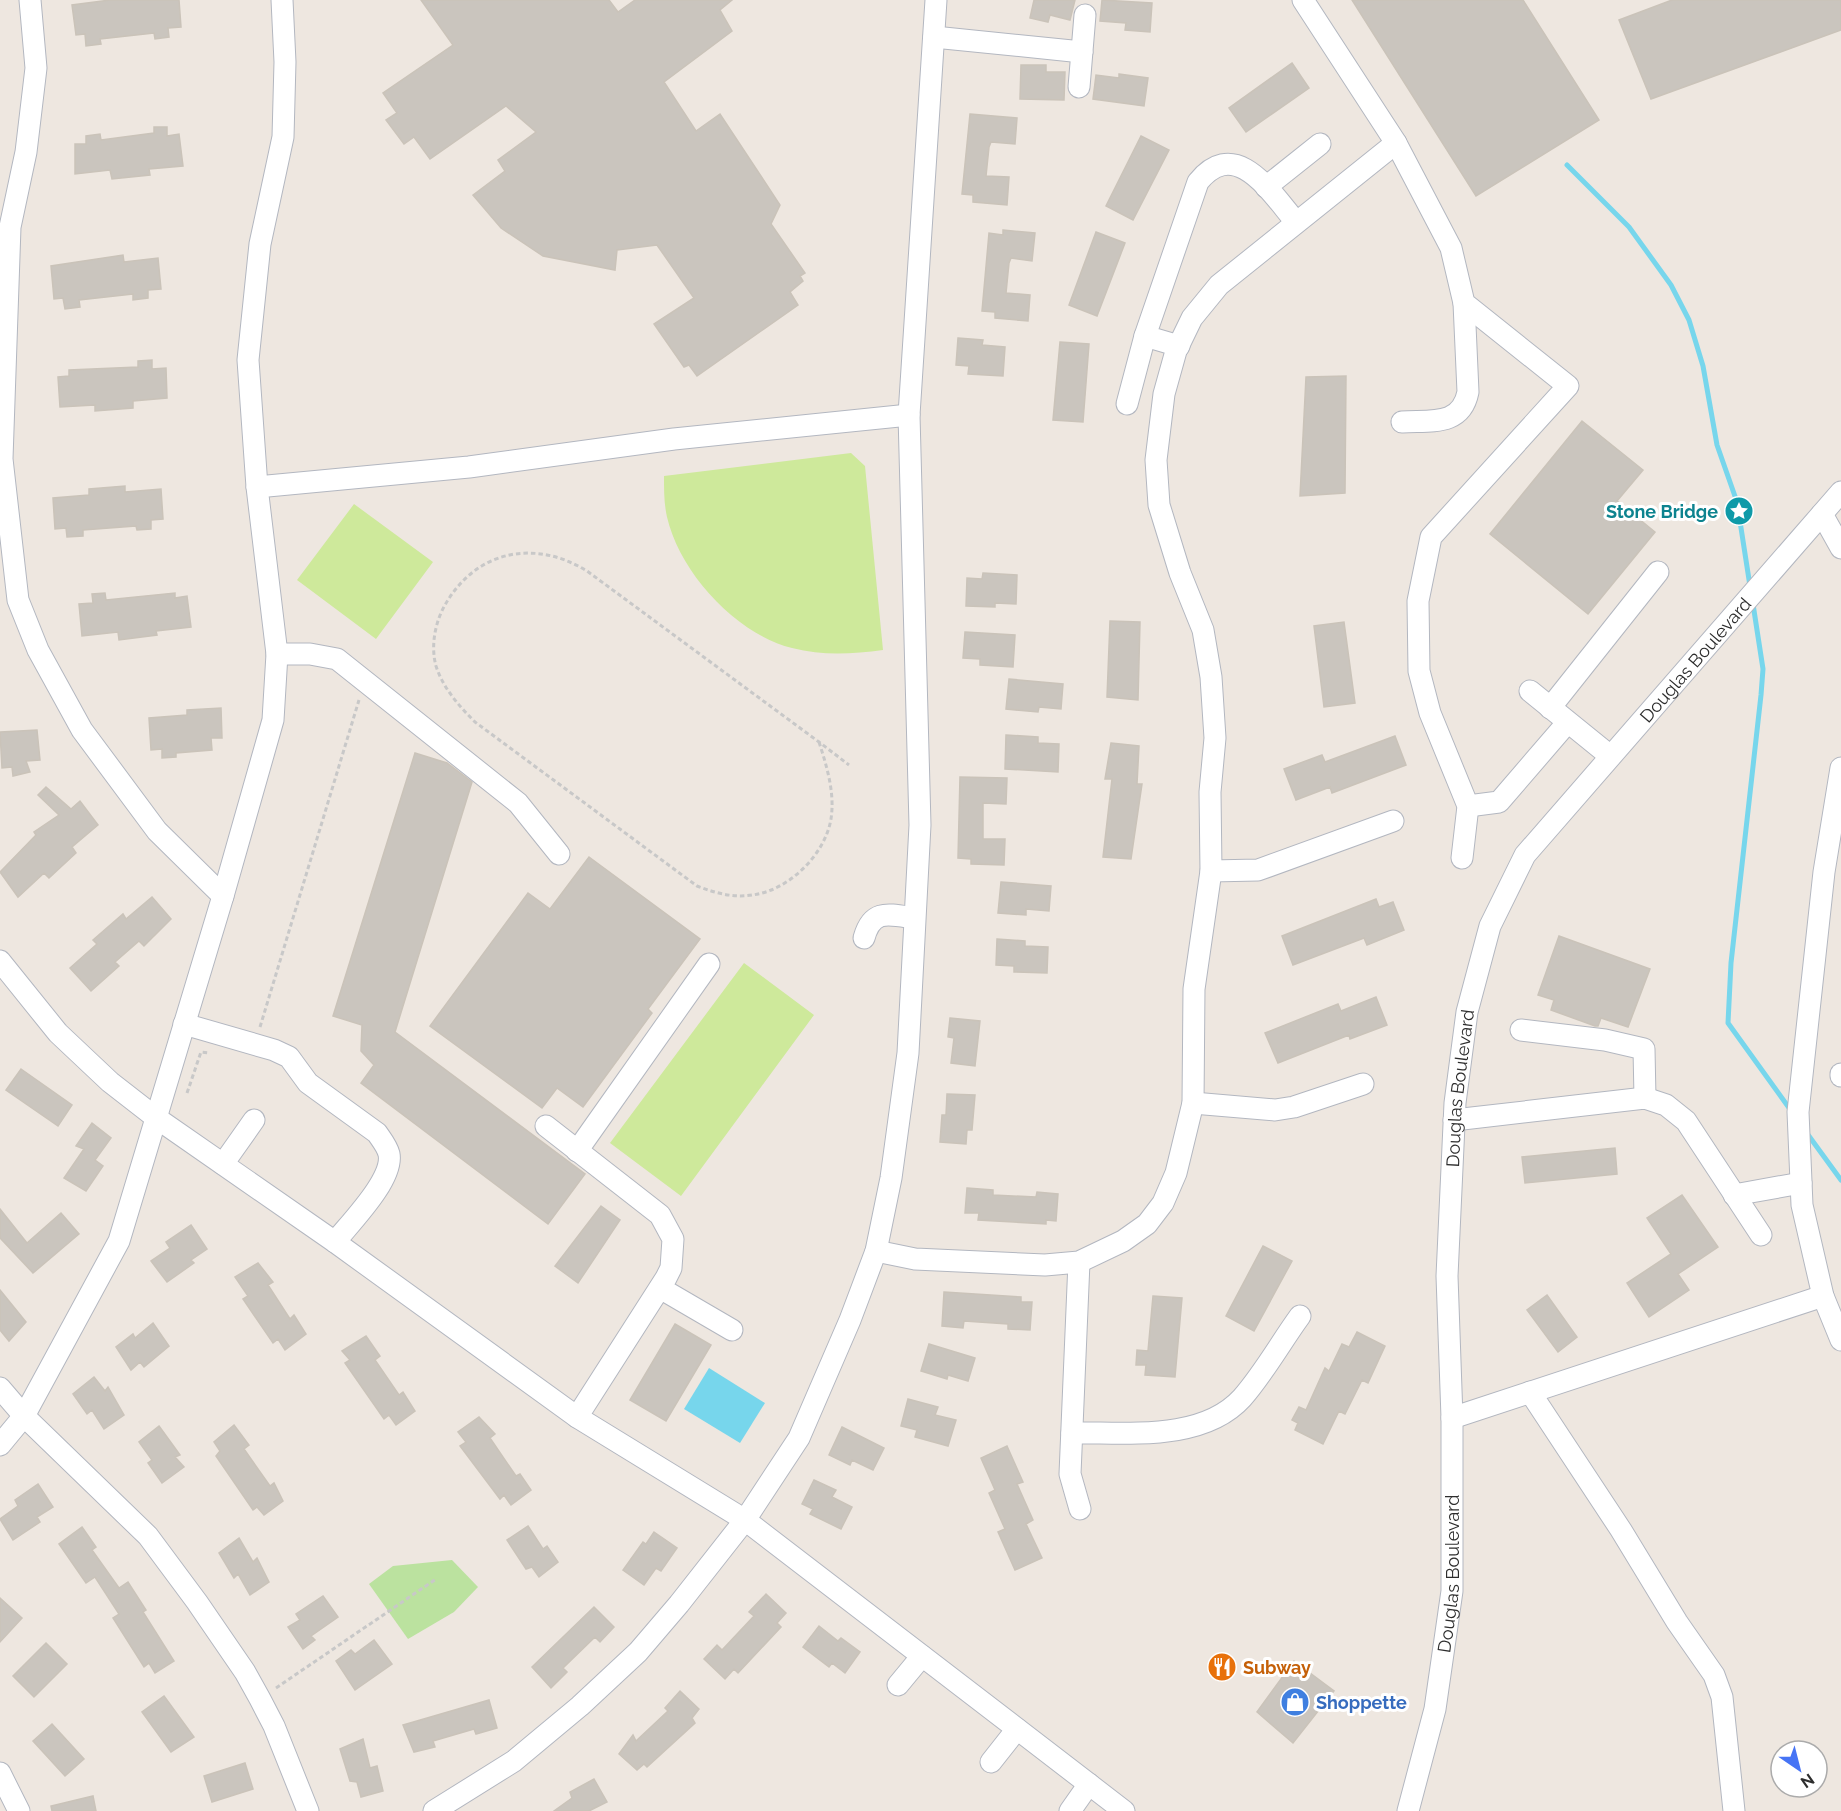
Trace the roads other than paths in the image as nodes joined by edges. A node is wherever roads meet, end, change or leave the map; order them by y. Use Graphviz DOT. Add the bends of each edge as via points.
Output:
graph roads {
  1 [pos="30,0"];
  2 [pos="282,0"];
  3 [pos="936,0"];
  4 [pos="1303,0"];
  5 [pos="1085,15"];
  6 [pos="934,37"];
  7 [pos="1082,52"];
  8 [pos="1078,87"];
  9 [pos="1396,143"];
  10 [pos="1320,144"];
  11 [pos="1266,187"];
  12 [pos="1296,222"];
  13 [pos="1464,303"];
  14 [pos="1145,336"];
  15 [pos="1179,346"];
  16 [pos="1128,404"];
  17 [pos="909,415"];
  18 [pos="1402,422"];
  19 [pos="257,487"];
  20 [pos="1841,492"];
  21 [pos="1822,514"];
  22 [pos="1841,548"];
  23 [pos="1658,572"];
  24 [pos="277,654"];
  25 [pos="1530,691"];
  26 [pos="1550,708"];
  27 [pos="1567,723"];
  28 [pos="1610,756"];
  29 [pos="1841,768"];
  30 [pos="1468,806"];
  31 [pos="1393,822"];
  32 [pos="559,854"];
  33 [pos="1462,858"];
  34 [pos="1212,871"];
  35 [pos="223,896"];
  36 [pos="913,918"];
  37 [pos="864,938"];
  38 [pos="0,961"];
  39 [pos="709,964"];
  40 [pos="184,1024"];
  41 [pos="1521,1030"];
  42 [pos="1363,1084"];
  43 [pos="1645,1098"];
  44 [pos="1193,1103"];
  45 [pos="155,1117"];
  46 [pos="254,1120"];
  47 [pos="1454,1120"];
  48 [pos="546,1126"];
  49 [pos="577,1150"];
  50 [pos="223,1164"];
  51 [pos="1801,1183"];
  52 [pos="1734,1195"];
  53 [pos="1761,1235"];
  54 [pos="335,1242"];
  55 [pos="876,1251"];
  56 [pos="1079,1262"];
  57 [pos="660,1288"];
  58 [pos="1823,1296"];
  59 [pos="1300,1316"];
  60 [pos="732,1330"];
  61 [pos="1841,1340"];
  62 [pos="0,1388"];
  63 [pos="1530,1392"];
  64 [pos="24,1416"];
  65 [pos="578,1417"];
  66 [pos="1452,1418"];
  67 [pos="1071,1433"];
  68 [pos="0,1445"];
  69 [pos="1080,1509"];
  70 [pos="745,1520"];
  71 [pos="922,1656"];
  72 [pos="898,1685"];
  73 [pos="1017,1729"];
  74 [pos="991,1762"];
  75 [pos="0,1773"];
  76 [pos="1089,1784"];
  77 [pos="19,1811"];
  78 [pos="308,1811"];
  79 [pos="434,1811"];
  80 [pos="1070,1811"];
  81 [pos="1124,1811"];
  82 [pos="1408,1811"];
  83 [pos="1734,1811"];
  1 -- 35 [label="street" via="36,68 26,152 10,227 2,459 18,600 38,650 82,730 157,831"];
  2 -- 19 [label="street" via="283,136 260,244 248,360"];
  3 -- 6 [label="street"];
  4 -- 9 [label="street"];
  5 -- 7 [label="street"];
  6 -- 7 [label="street"];
  6 -- 17 [label="street"];
  7 -- 8 [label="street"];
  9 -- 12 [label="street"];
  9 -- 13 [label="street" via="1451,248"];
  10 -- 11 [label="street"];
  11 -- 12 [label="street"];
  11 -- 14 [label="street" via="1242,167 1232,164 1211,169 1197,182"];
  12 -- 15 [label="street" via="1219,285 1192,318"];
  13 -- 18 [label="street" via="1468,392 1465,405 1450,419"];
  13 -- 30 [label="street" via="1568,386 1431,537 1418,601 1419,671 1430,713"];
  14 -- 15 [label="street"];
  14 -- 16 [label="street"];
  15 -- 34 [label="street" via="1162,405 1156,460 1159,505 1203,630 1211,677 1215,738 1210,792"];
  17 -- 19 [label="street" via="674,439 469,467"];
  17 -- 36 [label="street" via="920,825"];
  19 -- 24 [label="street"];
  20 -- 21 [label="street, Douglas Boulevard"];
  21 -- 22 [label="street"];
  21 -- 28 [label="street, Douglas Boulevard"];
  23 -- 26 [label="street"];
  24 -- 32 [label="street" via="337,659 518,803"];
  24 -- 35 [label="street" via="273,720"];
  25 -- 26 [label="street"];
  26 -- 27 [label="street"];
  27 -- 28 [label="street"];
  27 -- 30 [label="street" via="1499,802"];
  28 -- 47 [label="street, Douglas Boulevard" via="1525,855 1490,926 1467,1012"];
  29 -- 51 [label="street" via="1824,872 1798,1112"];
  30 -- 33 [label="street"];
  31 -- 34 [label="street" via="1257,870"];
  34 -- 44 [label="street" via="1194,989"];
  35 -- 40 [label="street"];
  36 -- 37 [label="street" via="889,914 877,917 868,924"];
  36 -- 55 [label="street" via="908,1053 891,1178"];
  38 -- 45 [label="street" via="58,1033 110,1082"];
  39 -- 49 [label="street"];
  40 -- 45 [label="street"];
  40 -- 54 [label="street" via="289,1058 308,1083 377,1133 384,1143 387,1171"];
  41 -- 43 [label="street" via="1644,1049"];
  42 -- 44 [label="street" via="1275,1110"];
  43 -- 47 [label="street"];
  43 -- 52 [label="street" via="1666,1105 1686,1121"];
  44 -- 56 [label="street" via="1176,1173 1163,1203 1147,1224 1123,1241"];
  45 -- 50 [label="street"];
  45 -- 64 [label="street" via="119,1241"];
  46 -- 50 [label="street"];
  47 -- 66 [label="street, Douglas Boulevard" via="1447,1276"];
  48 -- 49 [label="street"];
  49 -- 57 [label="street" via="660,1215 668,1226 673,1239 671,1268"];
  50 -- 54 [label="street"];
  51 -- 52 [label="street"];
  51 -- 58 [label="street" via="1809,1243"];
  52 -- 53 [label="street"];
  54 -- 65 [label="street"];
  55 -- 56 [label="street" via="915,1259 1045,1265"];
  55 -- 70 [label="street" via="800,1438"];
  56 -- 67 [label="street"];
  57 -- 60 [label="street"];
  57 -- 65 [label="street"];
  58 -- 61 [label="street"];
  58 -- 63 [label="street"];
  59 -- 67 [label="street" via="1241,1398 1214,1417 1159,1432"];
  62 -- 64 [label="street"];
  63 -- 66 [label="street"];
  63 -- 83 [label="street" via="1714,1675 1722,1697"];
  64 -- 68 [label="street"];
  64 -- 78 [label="street" via="148,1536 245,1672 274,1726"];
  65 -- 70 [label="street"];
  66 -- 82 [label="street, Douglas Boulevard" via="1452,1592 1435,1709"];
  67 -- 69 [label="street" via="1070,1474"];
  70 -- 71 [label="street"];
  70 -- 79 [label="street" via="638,1652 513,1761"];
  71 -- 72 [label="street"];
  71 -- 73 [label="street"];
  73 -- 74 [label="street"];
  73 -- 76 [label="street"];
  75 -- 77 [label="street"];
  76 -- 80 [label="street"];
  76 -- 81 [label="street"];
}
